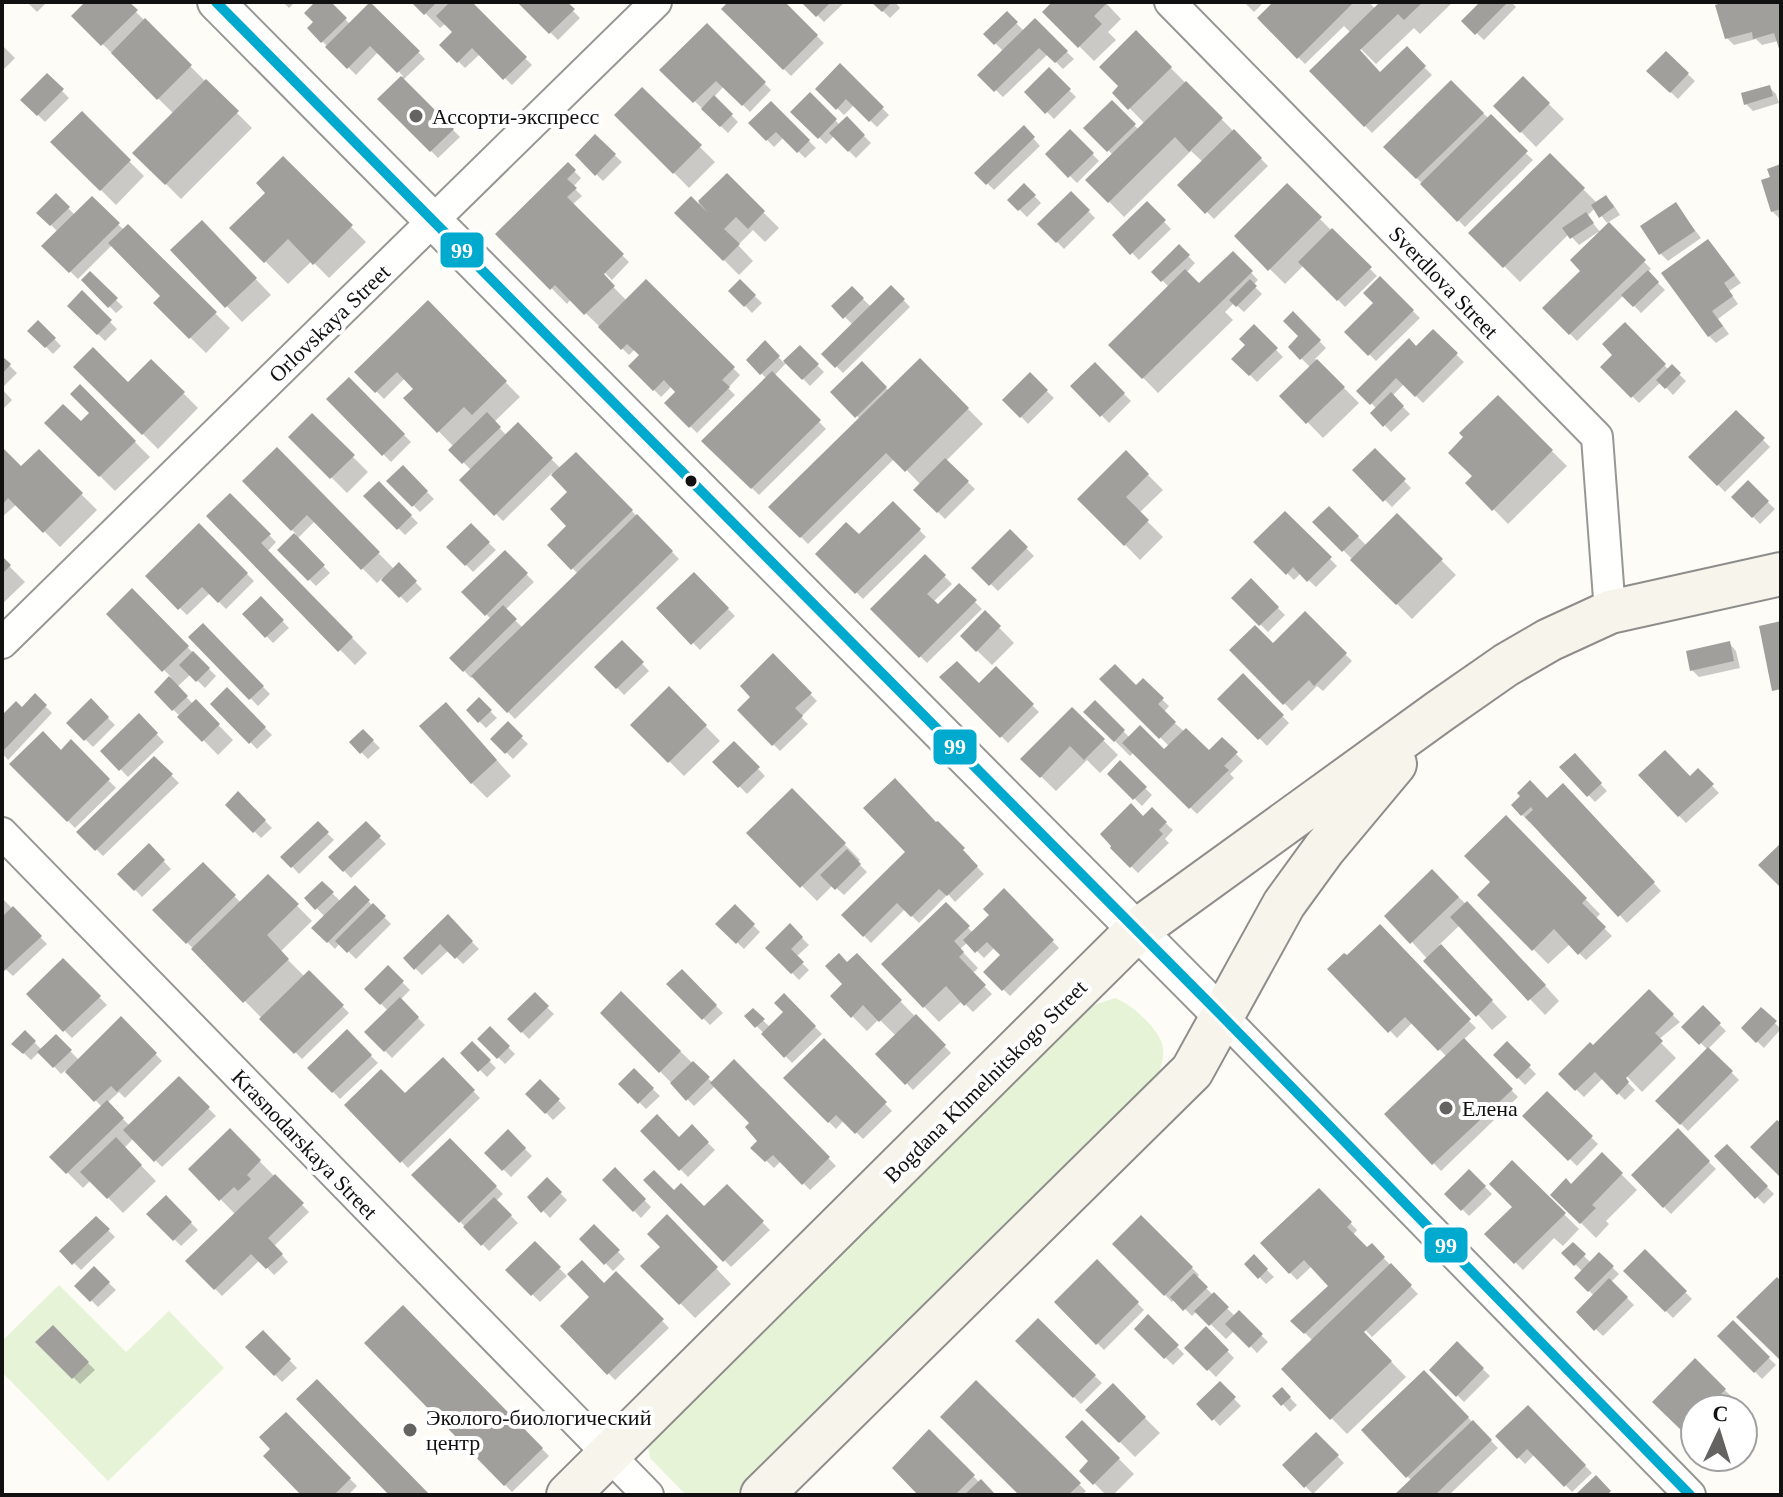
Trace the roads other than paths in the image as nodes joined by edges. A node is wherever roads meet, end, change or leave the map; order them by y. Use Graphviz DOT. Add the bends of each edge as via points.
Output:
graph roads {
  1 [pos="216,2"];
  2 [pos="656,2"];
  3 [pos="1170,2"];
  4 [pos="433,221"];
  5 [pos="1781,574"];
  6 [pos="1610,612"];
  7 [pos="2,643"];
  8 [pos="1440,711"];
  9 [pos="2,833"];
  10 [pos="1136,931"];
  11 [pos="1221,1015"];
  12 [pos="609,1455"];
  13 [pos="568,1495"];
  14 [pos="648,1495"];
  15 [pos="762,1495"];
  16 [pos="1690,1495"];
  1 -- 4 [label="street"];
  2 -- 4 [label="street, Orlovskaya Street"];
  3 -- 6 [label="street, Sverdlova Street" via="1597,437"];
  4 -- 7 [label="street, Orlovskaya Street"];
  4 -- 10 [label="street"];
  5 -- 6 [label="main road, Bogdana Khmelnitskogo Street"];
  6 -- 8 [label="main road, Bogdana Khmelnitskogo Street" via="1506,665"];
  8 -- 10 [label="main road, Bogdana Khmelnitskogo Street"];
  8 -- 11 [label="main road, Bogdana Khmelnitskogo Street" via="1284,904"];
  9 -- 12 [label="street, Krasnodarskaya Street"];
  10 -- 11 [label="street"];
  10 -- 12 [label="main road, Bogdana Khmelnitskogo Street"];
  11 -- 15 [label="main road, Bogdana Khmelnitskogo Street" via="1192,1071"];
  11 -- 16 [label="street"];
  12 -- 13 [label="main road, Bogdana Khmelnitskogo Street"];
  12 -- 14 [label="street, Krasnodarskaya Street"];
}
